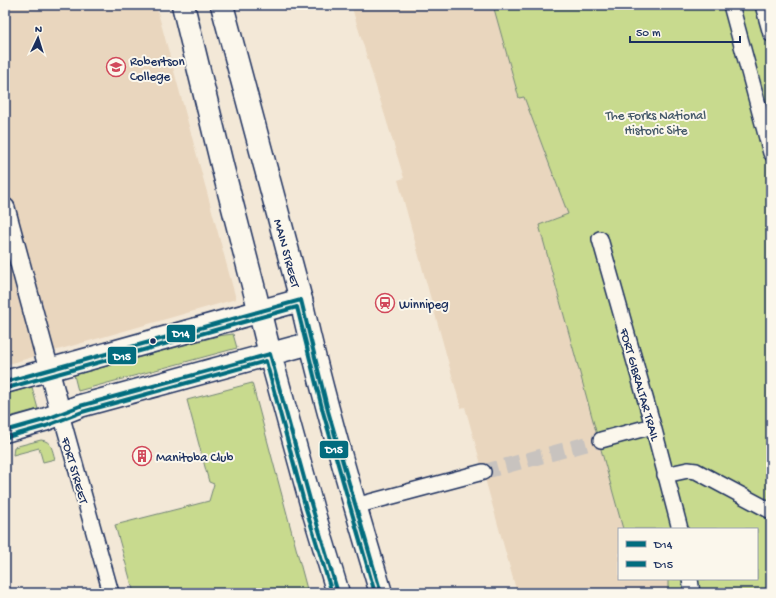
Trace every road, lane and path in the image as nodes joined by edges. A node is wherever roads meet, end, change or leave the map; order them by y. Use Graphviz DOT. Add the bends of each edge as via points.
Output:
graph roads {
  1 [pos="183,5"];
  2 [pos="731,5"];
  3 [pos="763,5"];
  4 [pos="226,9"];
  5 [pos="771,34"];
  6 [pos="771,153"];
  7 [pos="5,208"];
  8 [pos="600,239"];
  9 [pos="301,300"];
  10 [pos="259,312"];
  11 [pos="311,343"];
  12 [pos="270,354"];
  13 [pos="50,370"];
  14 [pos="5,382"];
  15 [pos="61,414"];
  16 [pos="653,426"];
  17 [pos="5,431"];
  18 [pos="601,440"];
  19 [pos="483,472"];
  20 [pos="665,475"];
  21 [pos="355,506"];
  22 [pos="770,510"];
  23 [pos="680,528"];
  24 [pos="690,580"];
  25 [pos="110,593"];
  26 [pos="338,593"];
  27 [pos="381,593"];
  28 [pos="692,593"];
  1 -- 10 [label="main road"];
  2 -- 6 [label="street"];
  3 -- 5 [label="street"];
  4 -- 9 [label="main road, MAIN STREET"];
  7 -- 13 [label="street, FORT STREET"];
  8 -- 16 [label="street, FORT GIBRALTAR TRAIL"];
  9 -- 10 [label="main road"];
  9 -- 11 [label="main road, MAIN STREET"];
  10 -- 12 [label="main road"];
  10 -- 13 [label="main road"];
  11 -- 12 [label="main road"];
  11 -- 21 [label="main road, MAIN STREET"];
  12 -- 15 [label="main road" via="80,406"];
  12 -- 26 [label="main road"];
  13 -- 14 [label="main road"];
  13 -- 15 [label="street, FORT STREET"];
  15 -- 17 [label="main road"];
  15 -- 25 [label="street, FORT STREET"];
  16 -- 18 [label="street"];
  16 -- 20 [label="street, FORT GIBRALTAR TRAIL"];
  19 -- 21 [label="street"];
  20 -- 22 [label="street" via="688,470 696,471"];
  20 -- 23 [label="street, FORT GIBRALTAR TRAIL"];
  21 -- 27 [label="main road, MAIN STREET"];
  24 -- 28 [label="street"];
}
